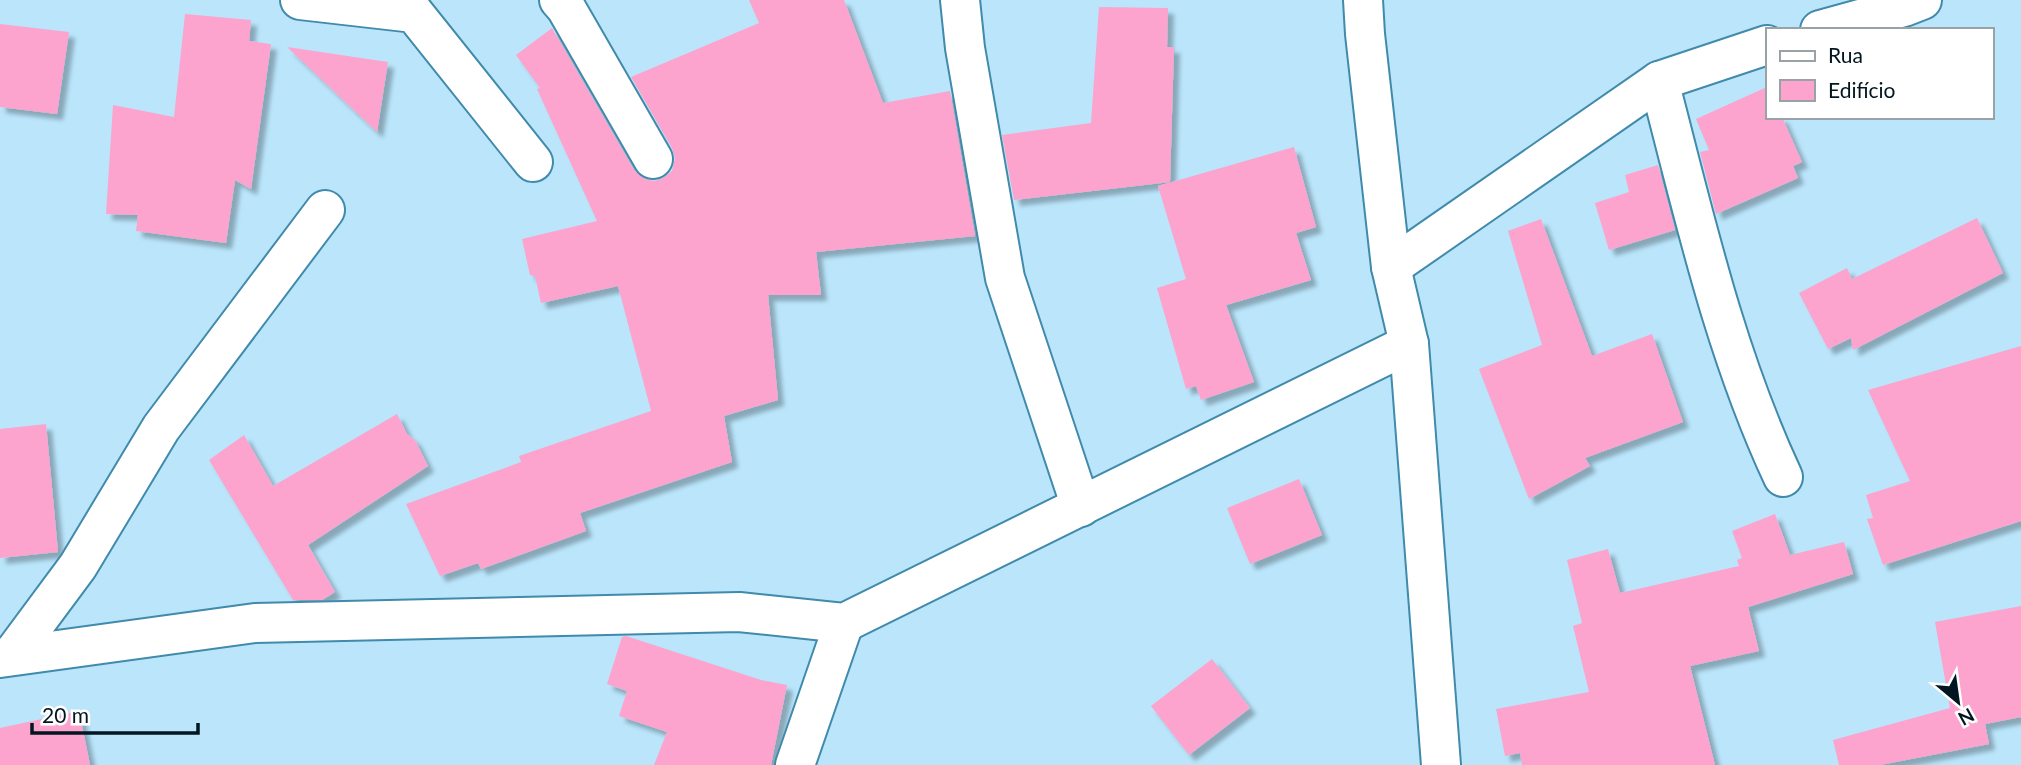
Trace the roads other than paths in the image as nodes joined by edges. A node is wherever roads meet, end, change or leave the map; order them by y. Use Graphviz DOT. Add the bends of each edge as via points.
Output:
graph roads {
  1 [pos="300,0"];
  2 [pos="559,0"];
  3 [pos="960,0"];
  4 [pos="1363,0"];
  5 [pos="1922,0"];
  6 [pos="421,7"];
  7 [pos="1827,28"];
  8 [pos="1766,45"];
  9 [pos="1659,81"];
  10 [pos="653,159"];
  11 [pos="533,162"];
  12 [pos="325,210"];
  13 [pos="1391,267"];
  14 [pos="1409,344"];
  15 [pos="1783,477"];
  16 [pos="1081,507"];
  17 [pos="844,623"];
  18 [pos="6,657"];
  19 [pos="795,765"];
  20 [pos="1441,765"];
  1 -- 6 [label="street"];
  2 -- 10 [label="street"];
  3 -- 16 [label="street" via="1005,278"];
  4 -- 13 [label="street"];
  5 -- 7 [label="street"];
  6 -- 11 [label="street"];
  8 -- 9 [label="street"];
  9 -- 13 [label="street"];
  9 -- 15 [label="street" via="1724,327"];
  12 -- 18 [label="street" via="161,428 78,566"];
  13 -- 14 [label="street"];
  14 -- 16 [label="street"];
  14 -- 20 [label="street"];
  16 -- 17 [label="street"];
  17 -- 18 [label="street" via="739,612 255,624"];
  17 -- 19 [label="street"];
}
